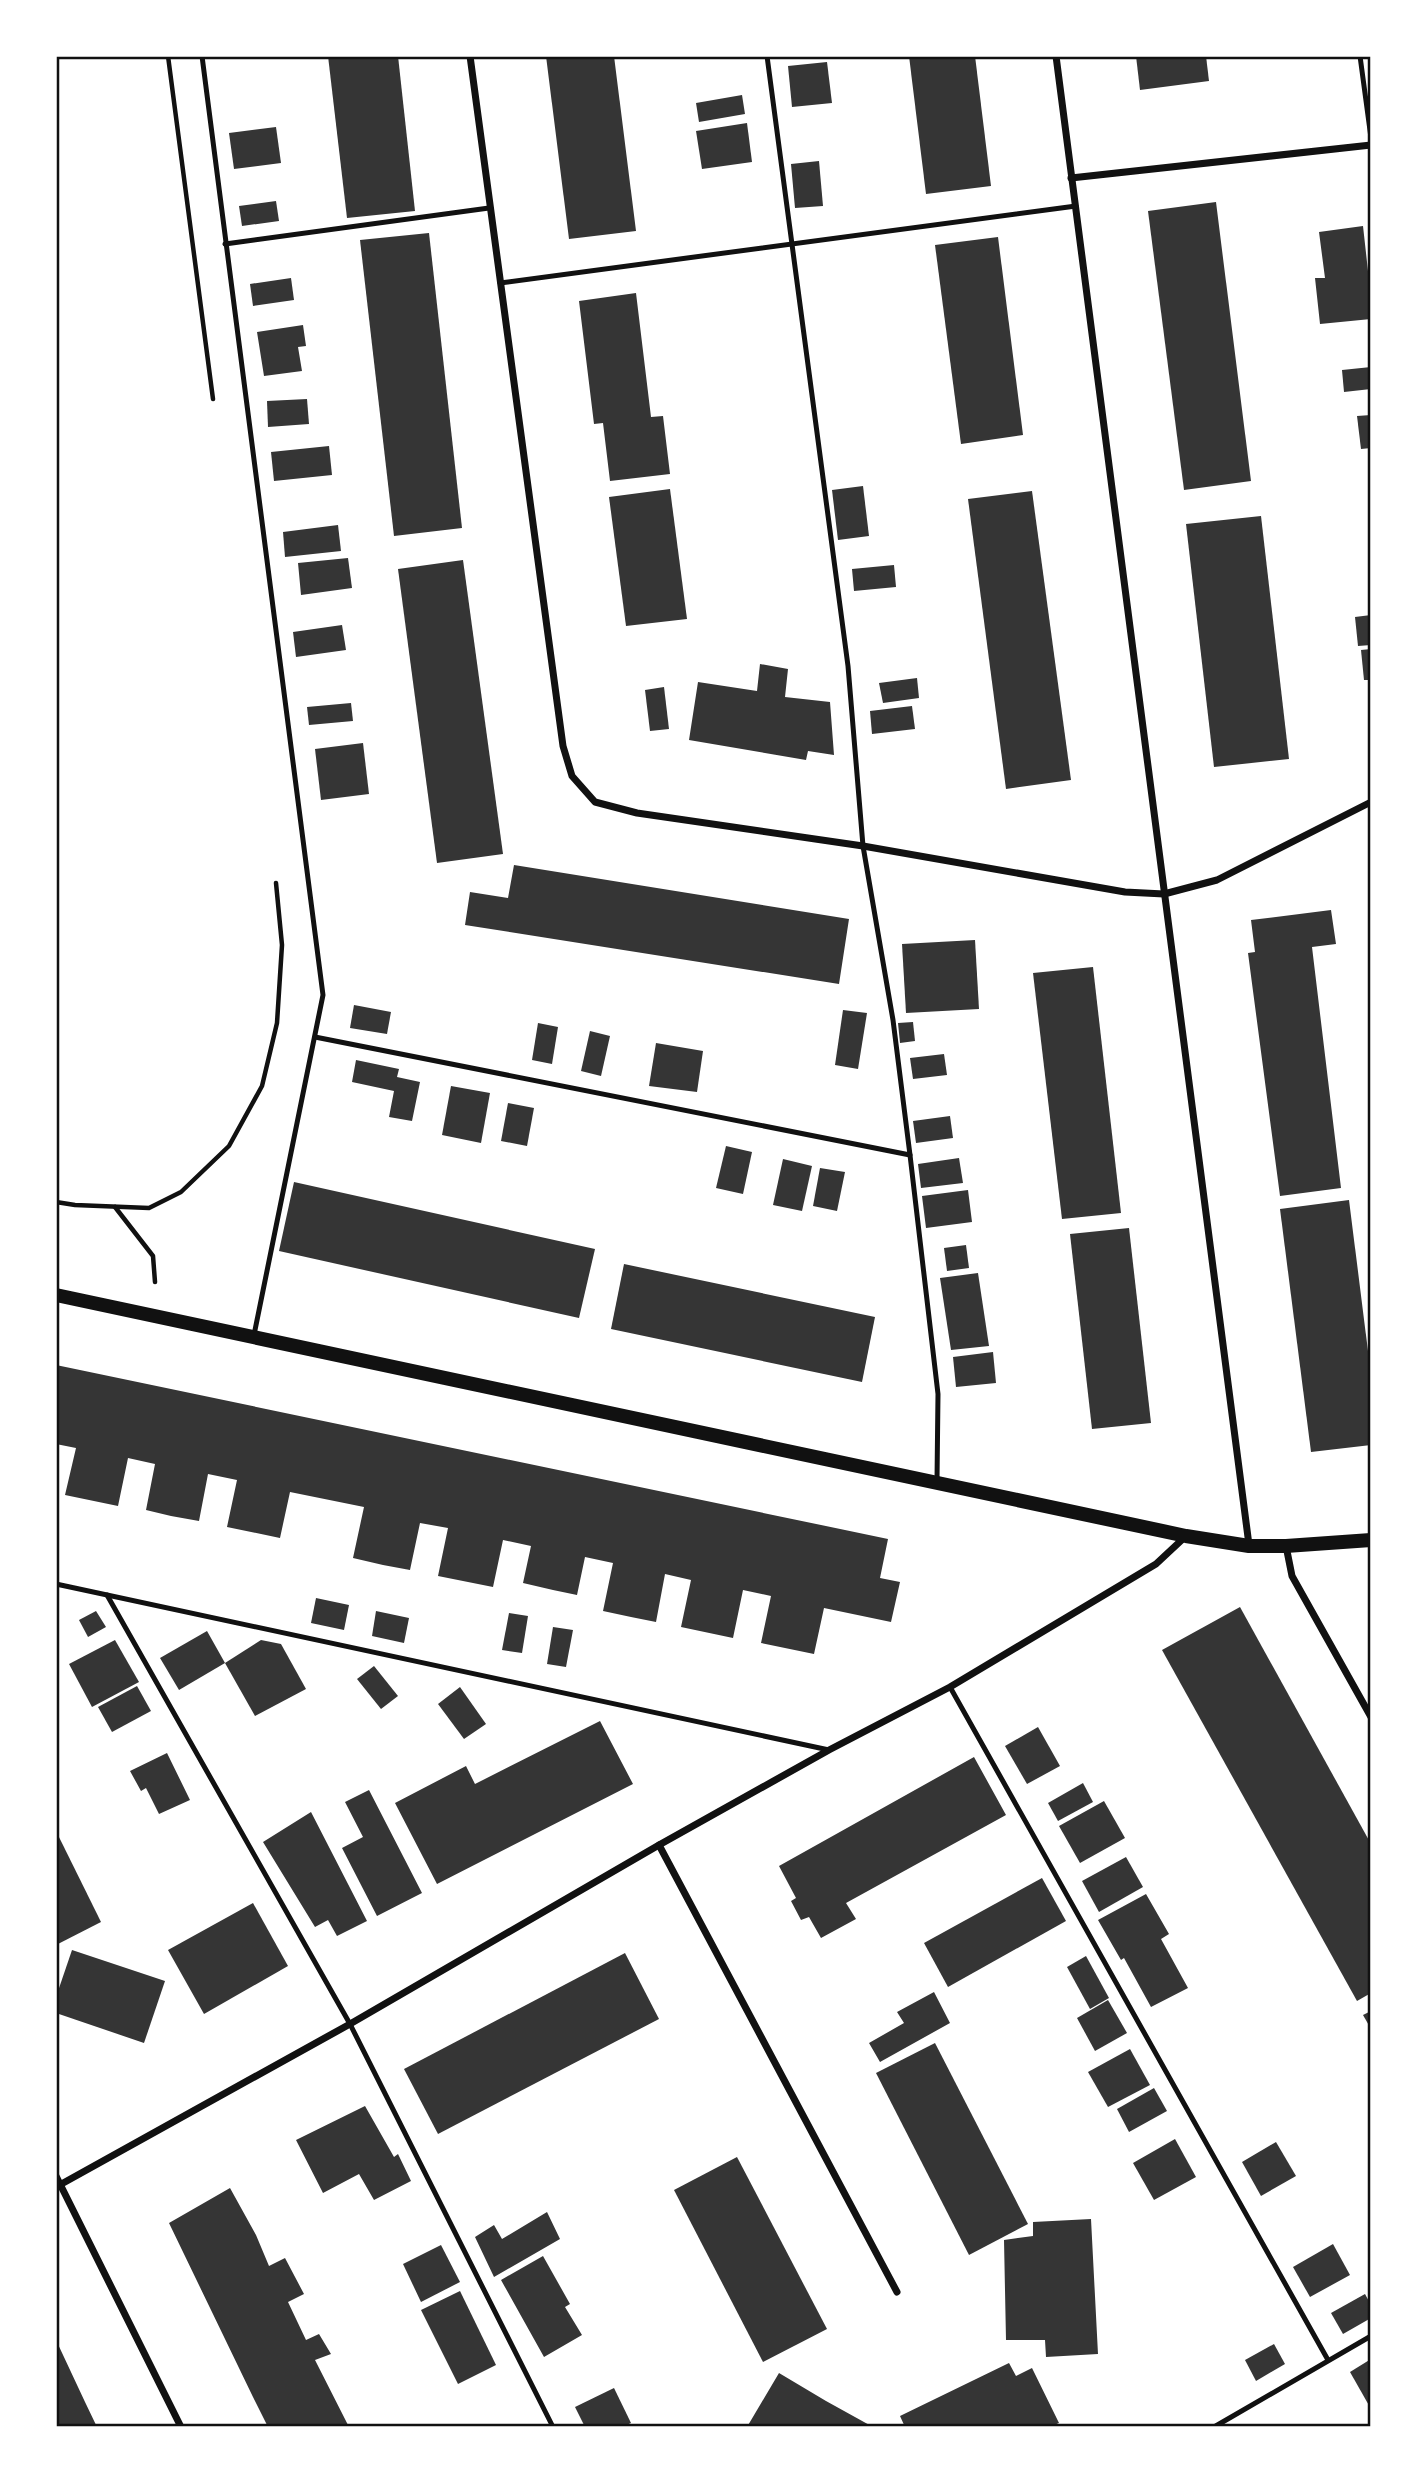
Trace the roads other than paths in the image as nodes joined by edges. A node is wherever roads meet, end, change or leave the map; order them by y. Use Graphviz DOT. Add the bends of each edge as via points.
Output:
graph roads {
  1 [pos="202,56"];
  2 [pos="470,56"];
  3 [pos="767,56"];
  4 [pos="1056,56"];
  5 [pos="1360,56"];
  6 [pos="1371,138"];
  7 [pos="1371,145"];
  8 [pos="1071,178"];
  9 [pos="1076,206"];
  10 [pos="489,208"];
  11 [pos="225,244"];
  12 [pos="794,244"];
  13 [pos="500,283"];
  14 [pos="1371,802"];
  15 [pos="863,846"];
  16 [pos="1164,894"];
  17 [pos="315,1037"];
  18 [pos="910,1155"];
  19 [pos="56,1295"];
  20 [pos="254,1339"];
  21 [pos="937,1483"];
  22 [pos="1186,1536"];
  23 [pos="1371,1540"];
  24 [pos="1249,1546"];
  25 [pos="1286,1546"];
  26 [pos="56,1584"];
  27 [pos="107,1595"];
  28 [pos="950,1687"];
  29 [pos="1371,1717"];
  30 [pos="829,1750"];
  31 [pos="659,1845"];
  32 [pos="350,2024"];
  33 [pos="56,2176"];
  34 [pos="58,2186"];
  35 [pos="897,2292"];
  36 [pos="1371,2336"];
  37 [pos="1328,2360"];
  38 [pos="181,2427"];
  39 [pos="553,2427"];
  40 [pos="1214,2427"];
  1 -- 11 [label="lane"];
  2 -- 10 [label="street"];
  3 -- 12 [label="lane"];
  4 -- 8 [label="street"];
  5 -- 6 [label="lane"];
  7 -- 8 [label="street"];
  8 -- 9 [label="street"];
  9 -- 12 [label="lane"];
  9 -- 16 [label="street"];
  10 -- 11 [label="lane"];
  10 -- 13 [label="street"];
  11 -- 17 [label="lane" via="323,995"];
  12 -- 13 [label="lane"];
  12 -- 15 [label="lane" via="848,666"];
  13 -- 15 [label="street" via="563,746 572,776 595,802 637,813"];
  14 -- 16 [label="street" via="1217,880"];
  15 -- 16 [label="street" via="1116,891"];
  15 -- 18 [label="lane"];
  16 -- 24 [label="street"];
  17 -- 18 [label="lane"];
  17 -- 20 [label="lane"];
  18 -- 21 [label="lane" via="938,1394"];
  19 -- 20 [label="main road"];
  20 -- 21 [label="main road"];
  21 -- 22 [label="main road"];
  22 -- 24 [label="main road"];
  22 -- 28 [label="street" via="1156,1564"];
  23 -- 25 [label="main road"];
  24 -- 25 [label="main road"];
  25 -- 29 [label="street" via="1292,1576"];
  26 -- 27 [label="lane"];
  27 -- 30 [label="lane"];
  27 -- 32 [label="lane"];
  28 -- 30 [label="street"];
  28 -- 37 [label="lane"];
  30 -- 31 [label="street"];
  31 -- 32 [label="street"];
  31 -- 35 [label="street"];
  32 -- 34 [label="street"];
  32 -- 39 [label="lane"];
  33 -- 34 [label="street"];
  34 -- 38 [label="street"];
  36 -- 37 [label="lane"];
  37 -- 40 [label="lane"];
}
